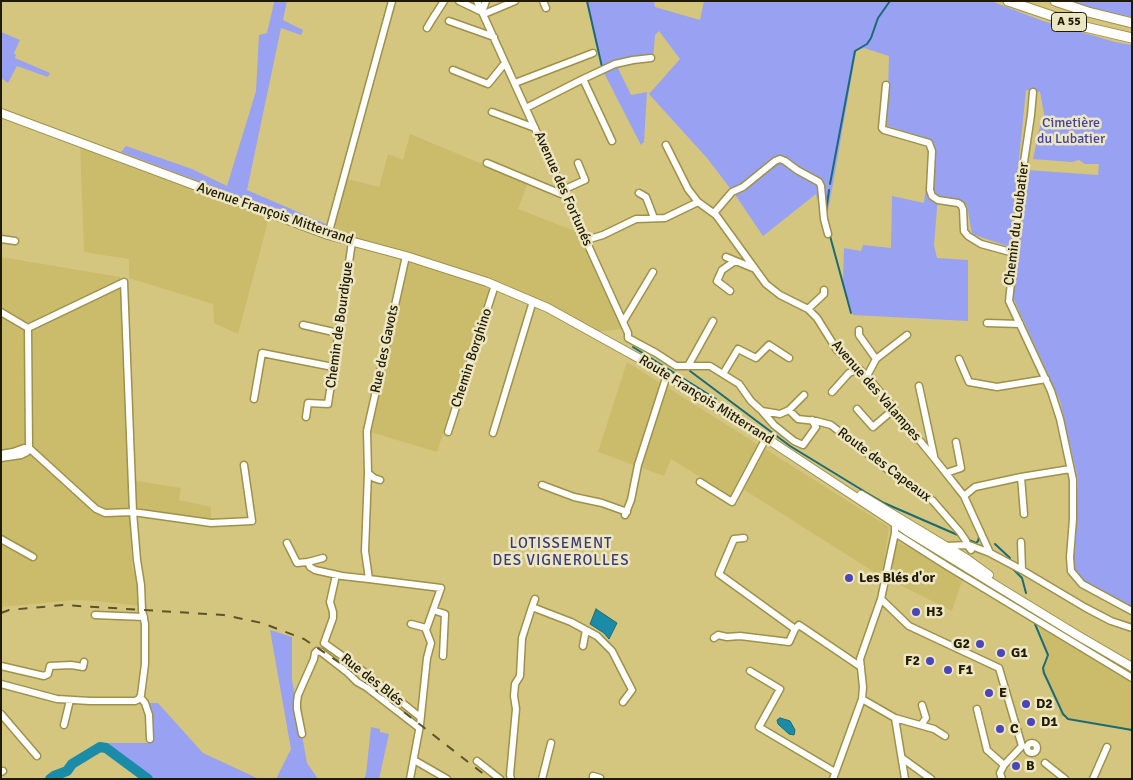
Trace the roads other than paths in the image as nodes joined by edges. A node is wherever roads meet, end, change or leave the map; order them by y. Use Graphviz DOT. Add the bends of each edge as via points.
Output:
graph roads {
  1 [pos="392,1"];
  2 [pos="444,1"];
  3 [pos="459,1"];
  4 [pos="477,1"];
  5 [pos="486,1"];
  6 [pos="516,1"];
  7 [pos="1055,1"];
  8 [pos="1009,2"];
  9 [pos="483,13"];
  10 [pos="449,21"];
  11 [pos="1132,23"];
  12 [pos="427,28"];
  13 [pos="494,37"];
  14 [pos="1132,38"];
  15 [pos="593,53"];
  16 [pos="651,58"];
  17 [pos="506,62"];
  18 [pos="453,70"];
  19 [pos="583,79"];
  20 [pos="515,83"];
  21 [pos="886,85"];
  22 [pos="1032,92"];
  23 [pos="526,108"];
  24 [pos="492,112"];
  25 [pos="1,113"];
  26 [pos="535,128"];
  27 [pos="612,141"];
  28 [pos="666,145"];
  29 [pos="487,163"];
  30 [pos="578,163"];
  31 [pos="565,193"];
  32 [pos="639,193"];
  33 [pos="698,202"];
  34 [pos="714,213"];
  35 [pos="654,218"];
  36 [pos="828,234"];
  37 [pos="328,236"];
  38 [pos="1,239"];
  39 [pos="586,240"];
  40 [pos="15,241"];
  41 [pos="352,242"];
  42 [pos="1014,254"];
  43 [pos="406,256"];
  44 [pos="726,257"];
  45 [pos="735,261"];
  46 [pos="754,268"];
  47 [pos="653,272"];
  48 [pos="495,285"];
  49 [pos="824,290"];
  50 [pos="730,291"];
  51 [pos="532,301"];
  52 [pos="808,309"];
  53 [pos="1,312"];
  54 [pos="713,321"];
  55 [pos="623,322"];
  56 [pos="987,323"];
  57 [pos="1020,324"];
  58 [pos="303,325"];
  59 [pos="28,328"];
  60 [pos="859,330"];
  61 [pos="338,333"];
  62 [pos="906,335"];
  63 [pos="603,337"];
  64 [pos="789,358"];
  65 [pos="876,359"];
  66 [pos="959,359"];
  67 [pos="688,366"];
  68 [pos="334,367"];
  69 [pos="859,369"];
  70 [pos="723,374"];
  71 [pos="667,375"];
  72 [pos="867,376"];
  73 [pos="1046,380"];
  74 [pos="919,386"];
  75 [pos="832,392"];
  76 [pos="804,395"];
  77 [pos="254,398"];
  78 [pos="894,409"];
  79 [pos="789,410"];
  80 [pos="857,410"];
  81 [pos="762,411"];
  82 [pos="306,417"];
  83 [pos="812,420"];
  84 [pos="448,432"];
  85 [pos="493,433"];
  86 [pos="766,438"];
  87 [pos="956,442"];
  88 [pos="29,448"];
  89 [pos="1,454"];
  90 [pos="1,458"];
  91 [pos="934,458"];
  92 [pos="244,465"];
  93 [pos="808,465"];
  94 [pos="1070,469"];
  95 [pos="946,472"];
  96 [pos="368,473"];
  97 [pos="1021,477"];
  98 [pos="380,480"];
  99 [pos="700,482"];
  100 [pos="542,485"];
  101 [pos="964,496"];
  102 [pos="133,512"];
  103 [pos="1024,514"];
  104 [pos="895,523"];
  105 [pos="906,530"];
  106 [pos="895,533"];
  107 [pos="744,538"];
  108 [pos="1,539"];
  109 [pos="1021,542"];
  110 [pos="287,543"];
  111 [pos="945,546"];
  112 [pos="972,548"];
  113 [pos="990,553"];
  114 [pos="959,554"];
  115 [pos="33,557"];
  116 [pos="322,558"];
  117 [pos="308,562"];
  118 [pos="1022,570"];
  119 [pos="336,575"];
  120 [pos="369,579"];
  121 [pos="535,599"];
  122 [pos="881,599"];
  123 [pos="532,607"];
  124 [pos="433,610"];
  125 [pos="1132,612"];
  126 [pos="95,615"];
  127 [pos="144,617"];
  128 [pos="411,624"];
  129 [pos="426,628"];
  130 [pos="1132,628"];
  131 [pos="795,629"];
  132 [pos="586,630"];
  133 [pos="714,638"];
  134 [pos="583,646"];
  135 [pos="443,656"];
  136 [pos="1132,661"];
  137 [pos="1,666"];
  138 [pos="861,667"];
  139 [pos="1132,667"];
  140 [pos="84,668"];
  141 [pos="359,668"];
  142 [pos="750,671"];
  143 [pos="352,677"];
  144 [pos="1132,678"];
  145 [pos="1,684"];
  146 [pos="140,697"];
  147 [pos="862,699"];
  148 [pos="70,700"];
  149 [pos="622,702"];
  150 [pos="922,705"];
  151 [pos="977,709"];
  152 [pos="1,714"];
  153 [pos="420,717"];
  154 [pos="895,718"];
  155 [pos="64,725"];
  156 [pos="921,725"];
  157 [pos="419,728"];
  158 [pos="302,734"];
  159 [pos="945,736"];
  160 [pos="150,739"];
  161 [pos="552,742"];
  162 [pos="1107,747"];
  163 [pos="37,756"];
  164 [pos="902,758"];
  165 [pos="414,760"];
  166 [pos="477,761"];
  167 [pos="1045,763"];
  168 [pos="1004,765"];
  169 [pos="834,775"];
  170 [pos="410,779"];
  171 [pos="446,779"];
  172 [pos="500,779"];
  173 [pos="511,779"];
  174 [pos="542,779"];
  175 [pos="906,779"];
  176 [pos="931,779"];
  177 [pos="1002,779"];
  178 [pos="1065,779"];
  179 [pos="1093,779"];
  1 -- 37 [label="street"];
  2 -- 12 [label="street"];
  3 -- 9 [label="street"];
  4 -- 9 [label="street, Avenue des Fortunés"];
  5 -- 9 [label="street"];
  6 -- 9 [label="street"];
  7 -- 11 [label="highway, A 55"];
  8 -- 14 [label="highway, A 55" via="1085,27"];
  9 -- 13 [label="street, Avenue des Fortunés"];
  10 -- 13 [label="street"];
  13 -- 17 [label="street, Avenue des Fortunés"];
  15 -- 20 [label="street"];
  16 -- 19 [label="street" via="615,64"];
  17 -- 18 [label="street" via="488,84"];
  17 -- 20 [label="street, Avenue des Fortunés"];
  19 -- 23 [label="street"];
  19 -- 27 [label="street"];
  20 -- 23 [label="street, Avenue des Fortunés"];
  21 -- 42 [label="street" via="882,128 930,143 932,196 961,205 964,230 968,236 980,244"];
  22 -- 42 [label="street, Chemin du Loubatier"];
  23 -- 26 [label="street, Avenue des Fortunés"];
  24 -- 26 [label="street"];
  25 -- 37 [label="main road, Avenue François Mitterrand"];
  26 -- 31 [label="street, Avenue des Fortunés"];
  28 -- 33 [label="street, Avenue des Valampes"];
  29 -- 31 [label="street"];
  30 -- 31 [label="street" via="585,180"];
  31 -- 39 [label="street, Avenue des Fortunés"];
  32 -- 35 [label="street" via="646,198"];
  33 -- 34 [label="street, Avenue des Valampes"];
  33 -- 35 [label="street" via="665,218"];
  34 -- 36 [label="street" via="732,192 780,160 819,182"];
  34 -- 46 [label="street, Avenue des Valampes"];
  35 -- 39 [label="street" via="636,219"];
  37 -- 41 [label="main road, Avenue François Mitterrand"];
  38 -- 40 [label="street"];
  39 -- 55 [label="street, Avenue des Fortunés"];
  41 -- 43 [label="main road, Avenue François Mitterrand"];
  41 -- 61 [label="street, Chemin de Bourdigue"];
  42 -- 57 [label="street, Chemin du Loubatier" via="1009,301"];
  43 -- 48 [label="main road, Avenue François Mitterrand"];
  43 -- 96 [label="street, Rue des Gavots" via="367,430"];
  44 -- 45 [label="street"];
  45 -- 46 [label="street"];
  45 -- 50 [label="street" via="722,270 717,281"];
  46 -- 52 [label="street, Avenue des Valampes" via="780,295"];
  47 -- 55 [label="street"];
  48 -- 51 [label="main road, Avenue François Mitterrand"];
  48 -- 84 [label="street, Chemin Borghino"];
  49 -- 52 [label="street" via="824,294"];
  51 -- 63 [label="main road, Avenue François Mitterrand"];
  51 -- 85 [label="street"];
  52 -- 69 [label="street, Avenue des Valampes" via="837,350"];
  53 -- 59 [label="street"];
  54 -- 67 [label="street"];
  55 -- 67 [label="street, Avenue des Fortunés" via="628,338 676,366"];
  56 -- 57 [label="street"];
  57 -- 73 [label="street, Chemin du Loubatier"];
  58 -- 61 [label="street"];
  59 -- 88 [label="street"];
  59 -- 102 [label="street" via="124,282"];
  60 -- 65 [label="street" via="859,335"];
  61 -- 68 [label="street, Chemin de Bourdigue"];
  62 -- 65 [label="street"];
  63 -- 71 [label="main road, Route François Mitterrand"];
  64 -- 70 [label="street" via="769,345 756,358 738,349"];
  65 -- 72 [label="street"];
  66 -- 73 [label="street" via="969,382 997,387"];
  67 -- 70 [label="street" via="710,366"];
  68 -- 77 [label="street" via="262,353"];
  68 -- 82 [label="street, Chemin de Bourdigue" via="328,404 308,403"];
  69 -- 72 [label="street, Avenue des Valampes"];
  69 -- 75 [label="street" via="849,373"];
  70 -- 81 [label="street" via="739,384"];
  71 -- 86 [label="main road, Route François Mitterrand"];
  71 -- 100 [label="street" via="626,513"];
  72 -- 78 [label="street, Avenue des Valampes"];
  73 -- 94 [label="street, Chemin du Loubatier" via="1060,419"];
  74 -- 91 [label="street, Avenue des Valampes"];
  76 -- 79 [label="street"];
  78 -- 80 [label="street" via="873,427"];
  78 -- 91 [label="street, Avenue des Valampes"];
  79 -- 81 [label="street, Route des Capeaux" via="780,414"];
  79 -- 83 [label="street, Route des Capeaux" via="798,419"];
  81 -- 83 [label="street" via="774,425 803,445 816,427"];
  83 -- 112 [label="street, Route des Capeaux" via="831,425 933,501"];
  86 -- 93 [label="main road, Route François Mitterrand"];
  86 -- 99 [label="street" via="732,502"];
  87 -- 95 [label="street" via="962,468"];
  88 -- 89 [label="street"];
  88 -- 90 [label="street" via="21,455"];
  88 -- 102 [label="street" via="96,509 105,513"];
  91 -- 95 [label="street, Avenue des Valampes"];
  92 -- 102 [label="street" via="252,521 211,523"];
  93 -- 104 [label="main road"];
  93 -- 111 [label="main road"];
  94 -- 97 [label="street"];
  94 -- 125 [label="street, Chemin du Loubatier" via="1073,480 1072,571 1082,584"];
  95 -- 101 [label="street, Avenue des Valampes"];
  96 -- 98 [label="street"];
  96 -- 120 [label="street, Rue des Gavots" via="365,551"];
  97 -- 101 [label="street" via="975,487"];
  97 -- 103 [label="street"];
  101 -- 113 [label="street, Avenue des Valampes"];
  102 -- 127 [label="street"];
  104 -- 105 [label="main road"];
  104 -- 106 [label="street"];
  105 -- 106 [label="street"];
  105 -- 114 [label="street" via="952,555"];
  105 -- 139 [label="main road"];
  106 -- 122 [label="street"];
  106 -- 144 [label="street"];
  107 -- 131 [label="street" via="734,539 720,574"];
  108 -- 115 [label="street"];
  109 -- 118 [label="street"];
  110 -- 117 [label="street" via="296,562"];
  111 -- 112 [label="street"];
  111 -- 114 [label="main road"];
  112 -- 113 [label="street"];
  112 -- 114 [label="street"];
  113 -- 118 [label="street"];
  114 -- 136 [label="main road" via="986,574"];
  116 -- 117 [label="street"];
  117 -- 119 [label="street" via="312,568"];
  118 -- 130 [label="street" via="1086,608"];
  119 -- 120 [label="street"];
  119 -- 141 [label="street, Rue des Blés" via="330,602 333,618 324,643"];
  120 -- 124 [label="street, Rue des Blés" via="440,588"];
  121 -- 123 [label="street"];
  122 -- 138 [label="street" via="860,659"];
  122 -- 168 [label="street" via="909,626 999,668 1026,747"];
  123 -- 132 [label="street"];
  123 -- 173 [label="street" via="522,638 520,676 515,684"];
  124 -- 129 [label="street, Rue des Blés"];
  124 -- 135 [label="street" via="446,614"];
  126 -- 127 [label="street"];
  127 -- 146 [label="street" via="145,664"];
  128 -- 129 [label="street"];
  129 -- 153 [label="street, Rue des Blés" via="431,643"];
  131 -- 133 [label="street" via="789,642 740,636 718,635"];
  131 -- 138 [label="street" via="799,625"];
  132 -- 134 [label="street"];
  132 -- 149 [label="street" via="612,651 632,690"];
  137 -- 140 [label="street" via="44,676 52,666"];
  138 -- 147 [label="street"];
  141 -- 143 [label="street"];
  141 -- 153 [label="street, Rue des Blés"];
  142 -- 169 [label="street" via="780,689 759,728"];
  143 -- 157 [label="street, Rue des Blés"];
  143 -- 158 [label="street, Rue des Blés" via="321,652 316,652 296,702"];
  145 -- 148 [label="street" via="54,699"];
  146 -- 148 [label="street" via="135,701"];
  146 -- 160 [label="street" via="149,715"];
  147 -- 154 [label="street"];
  147 -- 169 [label="street"];
  148 -- 155 [label="street"];
  150 -- 156 [label="street" via="926,718"];
  151 -- 168 [label="street" via="987,750"];
  152 -- 163 [label="street"];
  153 -- 157 [label="street, Rue des Blés"];
  154 -- 156 [label="street"];
  154 -- 164 [label="street"];
  156 -- 159 [label="street"];
  157 -- 165 [label="street, Rue des Blés"];
  161 -- 174 [label="street"];
  162 -- 179 [label="street"];
  164 -- 175 [label="street"];
  164 -- 176 [label="street"];
  165 -- 170 [label="street, Rue des Blés"];
  165 -- 171 [label="street"];
  166 -- 172 [label="street"];
  167 -- 178 [label="street"];
  168 -- 177 [label="street" via="1000,773"];
}
